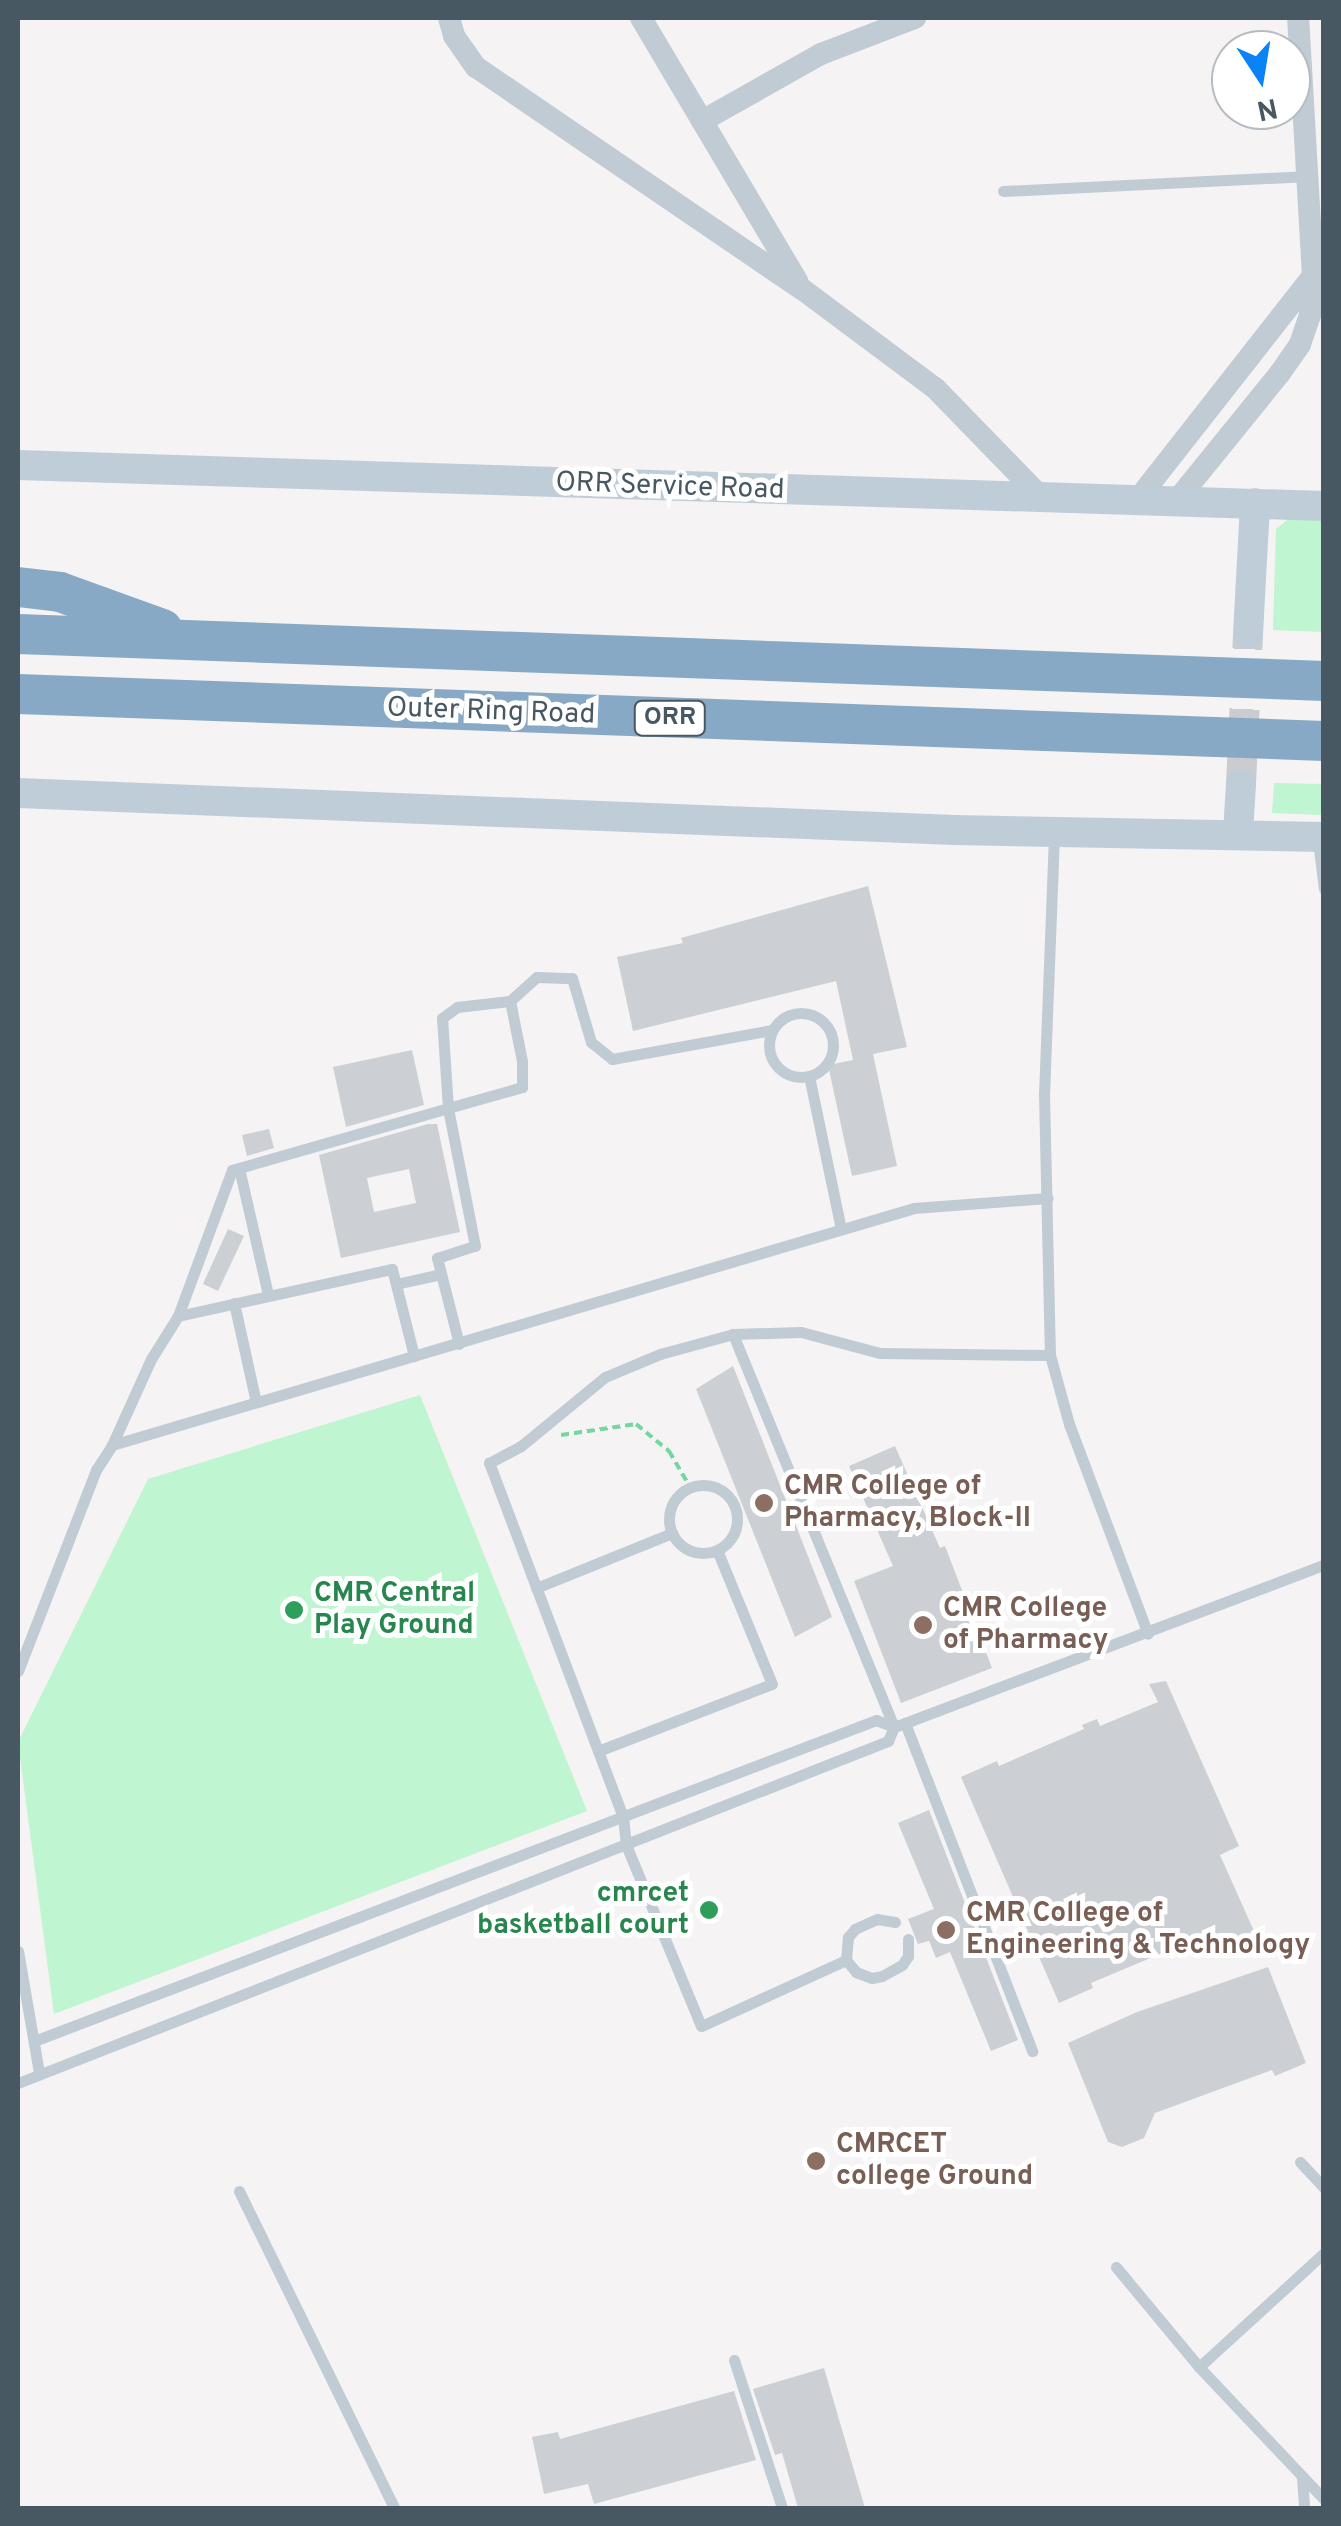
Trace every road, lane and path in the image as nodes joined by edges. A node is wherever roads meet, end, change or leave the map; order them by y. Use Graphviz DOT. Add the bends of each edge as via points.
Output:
graph roads {
  1 [pos="449,18"];
  2 [pos="640,18"];
  3 [pos="915,18"];
  4 [pos="1298,18"];
  5 [pos="702,121"];
  6 [pos="1305,176"];
  7 [pos="1003,191"];
  8 [pos="1313,276"];
  9 [pos="802,288"];
  10 [pos="18,466"];
  11 [pos="1042,498"];
  12 [pos="1138,499"];
  13 [pos="1178,499"];
  14 [pos="1255,504"];
  15 [pos="1324,506"];
  16 [pos="18,587"];
  17 [pos="18,634"];
  18 [pos="1248,634"];
  19 [pos="199,642"];
  20 [pos="1324,681"];
  21 [pos="18,694"];
  22 [pos="1324,741"];
  23 [pos="1242,784"];
  24 [pos="18,793"];
  25 [pos="1054,831"];
  26 [pos="1238,834"];
  27 [pos="1321,837"];
  28 [pos="1324,889"];
  29 [pos="510,1001"];
  30 [pos="772,1030"];
  31 [pos="809,1076"];
  32 [pos="448,1108"];
  33 [pos="239,1168"];
  34 [pos="1048,1198"];
  35 [pos="841,1229"];
  36 [pos="441,1274"];
  37 [pos="396,1284"];
  38 [pos="268,1295"];
  39 [pos="234,1303"];
  40 [pos="178,1316"];
  41 [pos="733,1334"];
  42 [pos="459,1344"];
  43 [pos="1050,1354"];
  44 [pos="414,1356"];
  45 [pos="256,1402"];
  46 [pos="112,1445"];
  47 [pos="521,1446"];
  48 [pos="690,1487"];
  49 [pos="672,1533"];
  50 [pos="718,1550"];
  51 [pos="1324,1565"];
  52 [pos="536,1588"];
  53 [pos="1148,1634"];
  54 [pos="18,1671"];
  55 [pos="900,1725"];
  56 [pos="598,1751"];
  57 [pos="622,1817"];
  58 [pos="626,1845"];
  59 [pos="895,1922"];
  60 [pos="908,1939"];
  61 [pos="18,1951"];
  62 [pos="846,1960"];
  63 [pos="34,2041"];
  64 [pos="1032,2051"];
  65 [pos="40,2072"];
  66 [pos="18,2083"];
  67 [pos="1300,2162"];
  68 [pos="1324,2188"];
  69 [pos="239,2190"];
  70 [pos="1324,2253"];
  71 [pos="1116,2267"];
  72 [pos="734,2360"];
  73 [pos="1199,2367"];
  74 [pos="1302,2477"];
  75 [pos="1324,2499"];
  76 [pos="394,2508"];
  77 [pos="782,2508"];
  78 [pos="1304,2508"];
  1 -- 9 [label="street" via="476,67 505,90"];
  2 -- 5 [label="street"];
  3 -- 5 [label="street" via="821,54"];
  4 -- 6 [label="street"];
  5 -- 9 [label="street"];
  6 -- 7 [label="lane"];
  6 -- 8 [label="street"];
  8 -- 12 [label="street"];
  8 -- 13 [label="street" via="1300,344"];
  9 -- 11 [label="street" via="935,388"];
  10 -- 11 [label="main road, ORR Service Road"];
  11 -- 12 [label="main road, ORR Service Road"];
  12 -- 13 [label="main road, ORR Service Road"];
  13 -- 14 [label="main road, ORR Service Road"];
  14 -- 15 [label="main road, ORR Service Road"];
  14 -- 18 [label="main road"];
  16 -- 19 [label="highway" via="60,592"];
  17 -- 19 [label="highway, ORR"];
  19 -- 20 [label="highway, ORR"];
  21 -- 22 [label="highway, Outer Ring Road / ORR"];
  23 -- 26 [label="main road"];
  24 -- 25 [label="main road"];
  25 -- 26 [label="main road"];
  25 -- 34 [label="lane" via="1044,1093"];
  26 -- 27 [label="main road"];
  27 -- 28 [label="lane"];
  29 -- 30 [label="lane" via="537,978 572,978 592,1042 612,1059"];
  29 -- 32 [label="lane" via="457,1007 442,1018"];
  29 -- 32 [label="lane" via="522,1087"];
  30 -- 31 [label="lane" via="768,1048 775,1065 790,1076"];
  30 -- 31 [label="lane" via="784,1016 803,1012 832,1032 834,1051"];
  31 -- 35 [label="lane"];
  32 -- 33 [label="lane"];
  32 -- 36 [label="lane" via="475,1246 437,1258"];
  33 -- 38 [label="lane"];
  33 -- 40 [label="lane" via="232,1170"];
  34 -- 35 [label="lane" via="914,1208"];
  34 -- 43 [label="lane"];
  35 -- 42 [label="lane"];
  36 -- 37 [label="lane"];
  36 -- 42 [label="lane"];
  37 -- 38 [label="lane" via="392,1269"];
  37 -- 44 [label="lane"];
  38 -- 39 [label="lane"];
  39 -- 40 [label="lane"];
  39 -- 45 [label="lane"];
  40 -- 46 [label="lane"];
  41 -- 43 [label="lane" via="802,1332 880,1353"];
  41 -- 47 [label="lane" via="605,1377"];
  41 -- 55 [label="lane"];
  42 -- 44 [label="lane"];
  43 -- 53 [label="lane" via="1069,1424"];
  44 -- 45 [label="lane"];
  45 -- 46 [label="lane"];
  46 -- 54 [label="lane" via="96,1470"];
  47 -- 48 [label="path" via="636,1424 669,1451"];
  47 -- 52 [label="lane" via="488,1463"];
  48 -- 49 [label="lane" via="669,1515"];
  48 -- 50 [label="lane" via="708,1485 735,1505 731,1539"];
  49 -- 50 [label="lane" via="700,1553"];
  49 -- 52 [label="lane"];
  50 -- 56 [label="lane" via="772,1684"];
  51 -- 53 [label="lane"];
  52 -- 56 [label="lane"];
  53 -- 55 [label="lane"];
  55 -- 57 [label="lane" via="876,1720"];
  55 -- 58 [label="lane" via="888,1741"];
  55 -- 64 [label="lane"];
  56 -- 57 [label="lane"];
  57 -- 58 [label="lane"];
  57 -- 63 [label="lane"];
  58 -- 62 [label="lane" via="702,2026"];
  58 -- 65 [label="lane"];
  59 -- 62 [label="lane" via="877,1919 856,1928"];
  60 -- 62 [label="lane" via="908,1956 893,1972 872,1978"];
  61 -- 63 [label="lane"];
  63 -- 65 [label="lane"];
  65 -- 66 [label="lane"];
  67 -- 68 [label="lane"];
  69 -- 76 [label="lane"];
  70 -- 73 [label="lane"];
  71 -- 73 [label="lane"];
  72 -- 77 [label="lane"];
  73 -- 74 [label="lane"];
  74 -- 75 [label="lane"];
  74 -- 78 [label="lane"];
}
